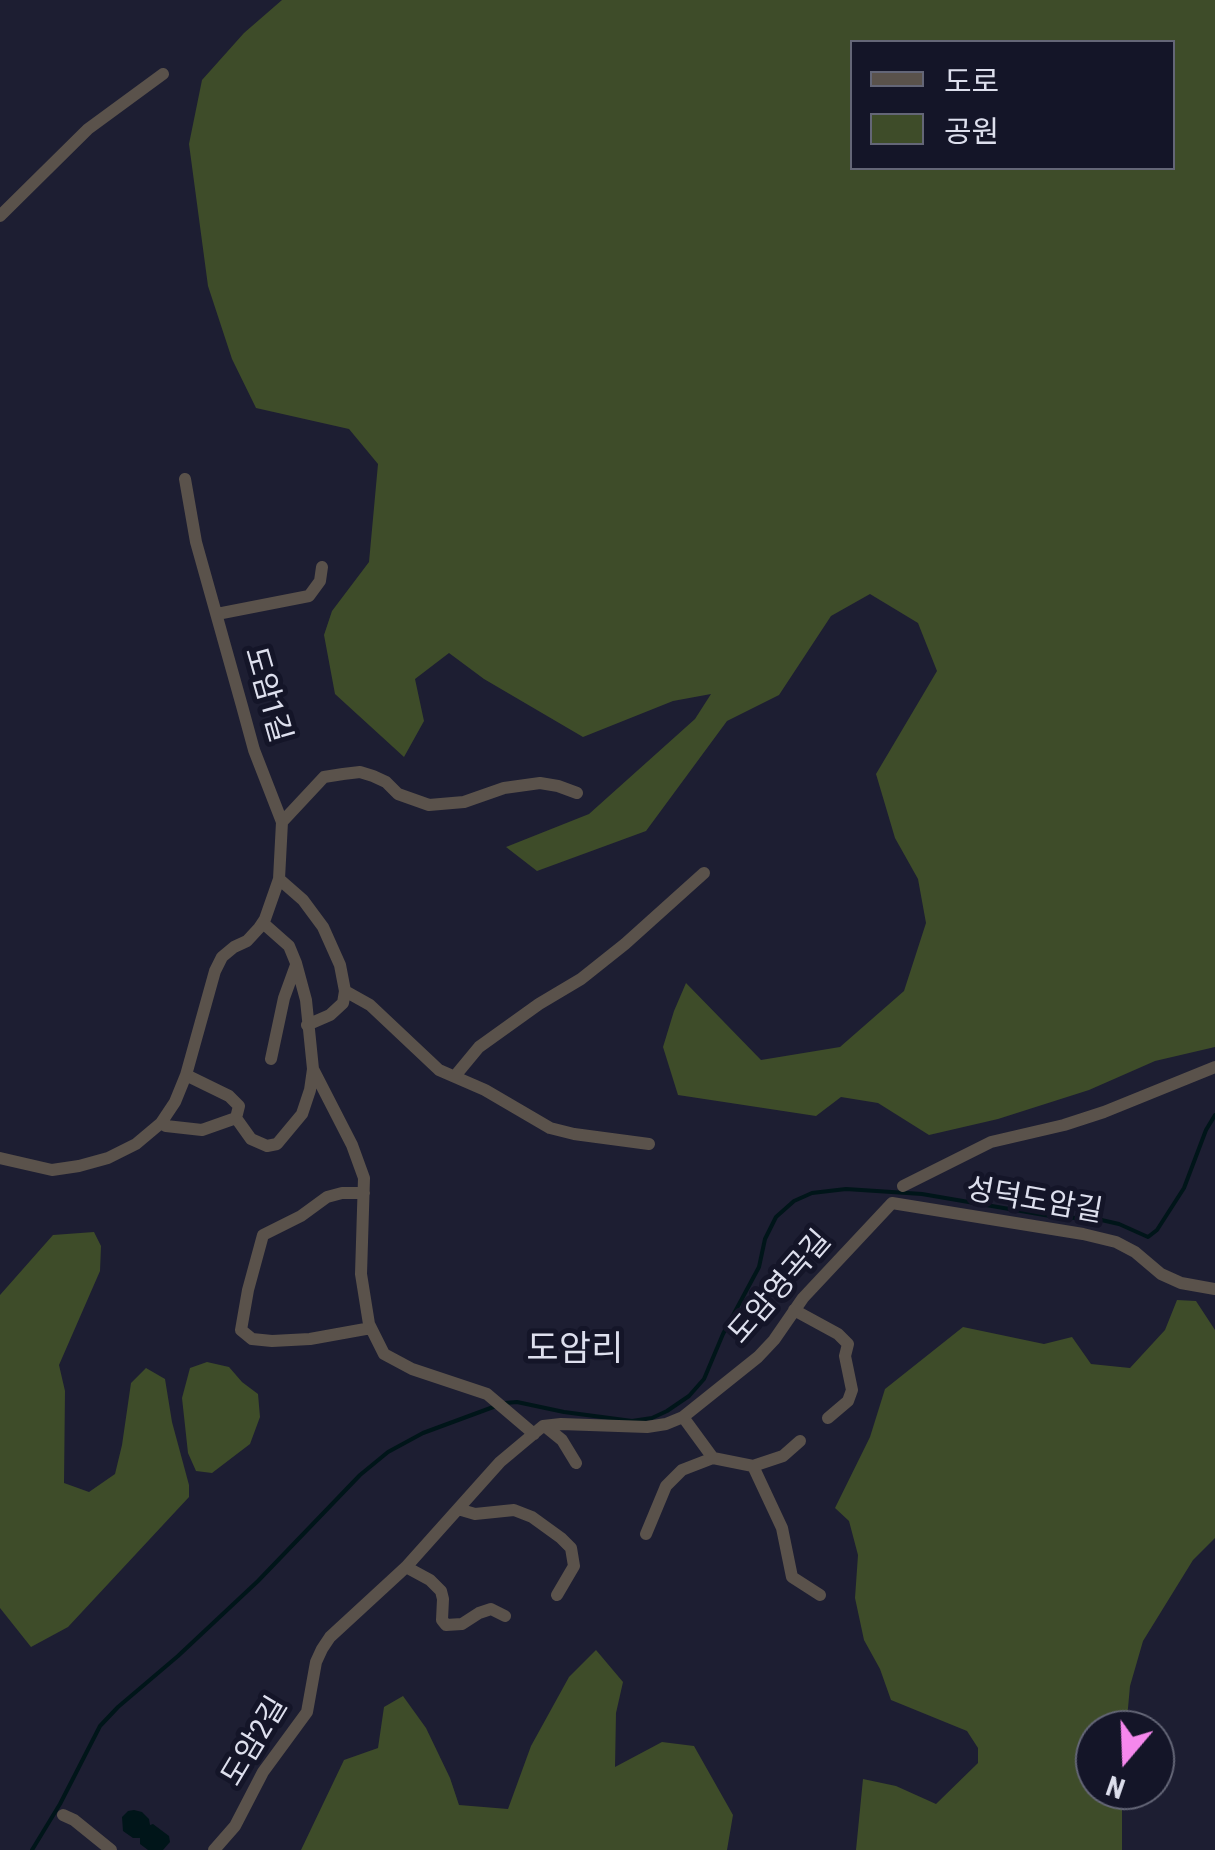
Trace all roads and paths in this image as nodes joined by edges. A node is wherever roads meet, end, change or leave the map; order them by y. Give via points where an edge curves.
1 (163, 74) dead end
2 (0, 216) edge
3 (185, 479) dead end
4 (322, 568) dead end
5 (217, 614) junction
6 (578, 794) dead end
7 (282, 822) junction
8 (704, 873) dead end
9 (279, 879) junction
10 (262, 923) junction
11 (296, 963) junction
12 (345, 991) junction
13 (307, 1025) junction
14 (270, 1059) dead end
15 (1215, 1067) edge
16 (313, 1069) junction
17 (186, 1075) junction
18 (454, 1076) junction
19 (236, 1118) junction
20 (161, 1123) junction
21 (649, 1144) dead end
22 (0, 1158) edge
23 (903, 1186) dead end
24 (364, 1193) junction
25 (892, 1203) joint
26 (1215, 1289) edge
27 (794, 1310) junction
28 (370, 1328) junction
29 (683, 1417) junction
30 (828, 1418) dead end
31 (540, 1430) junction
32 (800, 1441) dead end
33 (713, 1458) junction
34 (576, 1464) dead end
35 (754, 1466) junction
36 (458, 1508) junction
37 (646, 1534) dead end
38 (406, 1567) junction
39 (558, 1594) dead end
40 (820, 1595) dead end
41 (505, 1616) dead end
42 (63, 1815) dead end
43 (112, 1850) edge
44 (214, 1850) edge

1 - 2 street via 88,130
3 - 5 street, 도암1길
4 - 5 street via 309,596
5 - 7 street, 도암1길 via 254,750
6 - 7 street via 540,783 429,805 360,772 324,777
7 - 9 street, 도암1길
8 - 18 street via 581,979 479,1047
9 - 10 street, 도암1길
9 - 12 street via 322,926
10 - 11 street via 289,946
10 - 17 street via 214,970
11 - 13 street
11 - 14 street
12 - 13 street via 330,1015
12 - 18 street via 370,1004 423,1057
13 - 16 street
15 - 23 street via 1077,1121 990,1142
16 - 19 street via 302,1114 277,1144 251,1138
16 - 24 street via 352,1145
17 - 19 street via 229,1096 238,1106
17 - 20 street
18 - 21 street via 550,1128
19 - 20 street via 202,1130
20 - 22 street via 136,1144 79,1166 52,1170
24 - 28 street via 361,1274
24 - 28 street via 326,1197 263,1236 241,1330 272,1341
25 - 26 street, 성덕도암길 via 1116,1242 1162,1274
25 - 27 street, 도암영곡길
27 - 29 street, 도암영곡길 via 758,1356
27 - 30 street via 848,1344 852,1390
28 - 31 street via 384,1354 487,1394
29 - 31 street, 도암영곡길 via 647,1427 561,1424
29 - 33 street
31 - 34 street via 562,1440
31 - 36 street, 도암2길
32 - 35 street via 784,1456
33 - 35 street
33 - 37 street via 672,1479
35 - 40 street via 782,1528 792,1577
36 - 38 street, 도암2길
36 - 39 street via 475,1514 514,1510 561,1538 574,1566
38 - 41 street via 440,1591 446,1625 491,1608
38 - 44 street, 도암2길 via 330,1636 316,1662 307,1712
42 - 43 street

